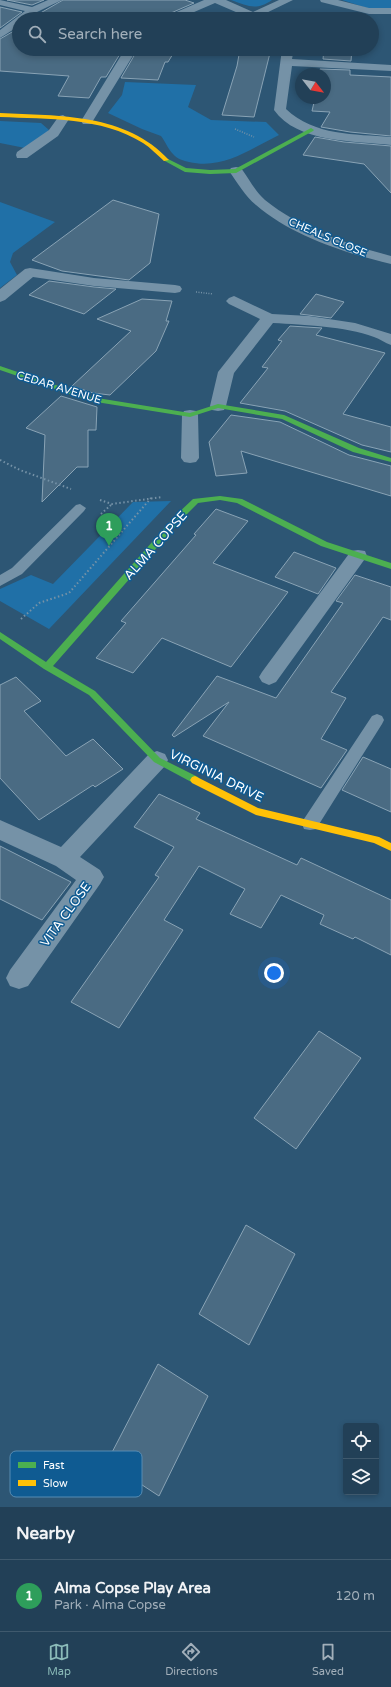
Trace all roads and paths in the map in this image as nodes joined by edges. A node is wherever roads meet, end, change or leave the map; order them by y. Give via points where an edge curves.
1 (57, 0) edge
2 (212, 0) edge
3 (217, 0) edge
4 (288, 0) edge
5 (325, 0) edge
6 (0, 2) edge
7 (33, 10) junction
8 (391, 11) edge
9 (30, 12) edge
10 (185, 12) edge
11 (246, 12) edge
12 (267, 12) edge
13 (12, 26) edge
14 (0, 35) edge
15 (127, 56) edge
16 (287, 56) edge
17 (287, 62) junction
18 (391, 68) edge
19 (0, 115) edge
20 (63, 118) junction
21 (87, 121) junction
22 (310, 130) junction
23 (391, 141) edge
24 (22, 155) dead end
25 (236, 171) junction
26 (391, 260) edge
27 (17, 262) dead end
28 (30, 272) junction
29 (175, 289) joint
30 (0, 297) edge
31 (234, 301) joint
32 (269, 318) junction
33 (391, 340) edge
34 (0, 368) edge
35 (218, 406) junction
36 (190, 415) junction
37 (190, 458) dead end
38 (0, 460) edge
39 (391, 460) edge
40 (77, 491) dead end
41 (152, 498) junction
42 (98, 499) dead end
43 (196, 501) junction
44 (80, 508) dead end
45 (358, 556) junction
46 (391, 566) edge
47 (0, 581) edge
48 (1, 636) edge
49 (47, 667) junction
50 (269, 677) dead end
51 (377, 720) dead end
52 (158, 760) junction
53 (310, 824) junction
54 (0, 829) edge
55 (391, 847) edge
56 (64, 859) junction
57 (20, 978) dead end

1 - 7 street
2 - 10 street
3 - 11 street
4 - 12 street
5 - 8 street via 369,11
6 - 7 street
7 - 9 street
13 - 14 street
15 - 21 street
16 - 17 street
17 - 18 street
17 - 22 street via 280,110 294,123
19 - 20 street
20 - 21 street
20 - 24 street via 54,133
21 - 25 street via 122,131 146,142 169,163 185,170
22 - 23 street
22 - 25 street
25 - 26 street, CHEALS CLOSE via 260,202 278,215 318,235
27 - 28 street
28 - 29 street via 94,282
28 - 30 street
29 - 31 path via 215,295
31 - 32 street
32 - 33 street via 308,320 355,328 380,334
32 - 35 street via 226,372
34 - 36 street, CEDAR AVENUE via 90,399
35 - 36 street, CEDAR AVENUE
35 - 39 street, CEDAR AVENUE via 284,417 356,450
36 - 37 street
38 - 40 path
41 - 42 path via 112,504
41 - 43 path via 178,496
41 - 48 path via 69,593 39,602
43 - 45 street, ALMA COPSE via 220,498 239,500 324,544
43 - 49 street, ALMA COPSE via 178,517
44 - 47 lane via 17,571
45 - 46 street, ALMA COPSE
45 - 50 street
48 - 49 street, VIRGINIA DRIVE
49 - 52 street, VIRGINIA DRIVE via 92,693
51 - 53 lane
52 - 53 street, VIRGINIA DRIVE via 256,811
52 - 56 street
53 - 55 street, VIRGINIA DRIVE via 376,840
54 - 56 street, VITA CLOSE
56 - 57 street, VITA CLOSE via 92,877

